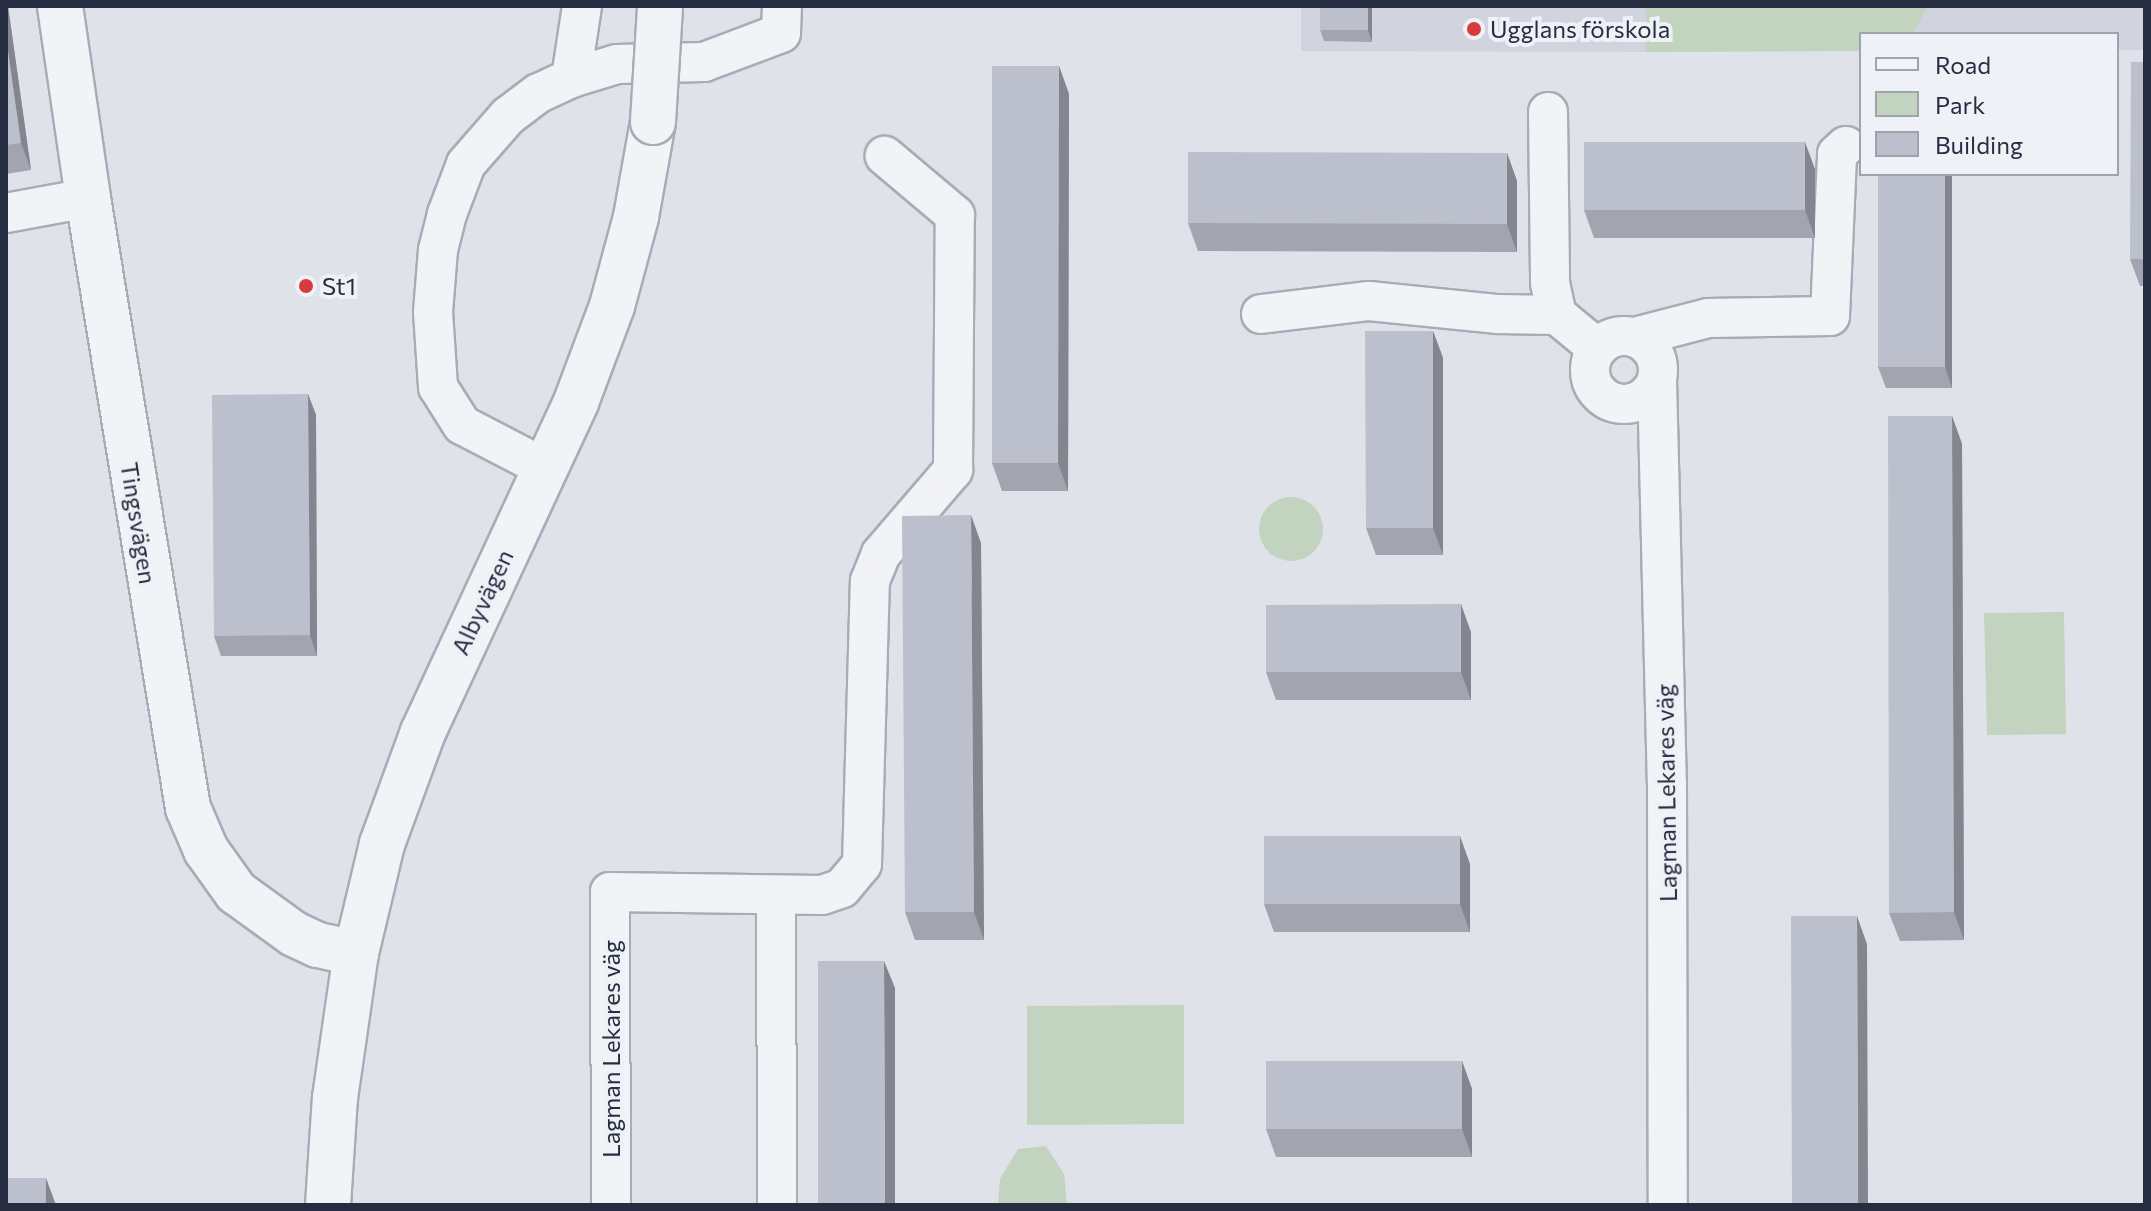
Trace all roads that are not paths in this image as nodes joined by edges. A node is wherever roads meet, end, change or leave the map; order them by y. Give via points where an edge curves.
1 (60, 6) edge
2 (582, 6) edge
3 (660, 6) edge
4 (782, 6) edge
5 (571, 78) junction
6 (1548, 112) dead end
7 (1846, 146) dead end
8 (885, 156) dead end
9 (88, 198) junction
10 (6, 213) edge
11 (1261, 314) dead end
12 (1557, 315) junction
13 (1635, 337) junction
14 (1597, 348) junction
15 (1657, 380) junction
16 (545, 468) junction
17 (776, 897) junction
18 (356, 953) junction
19 (328, 1205) edge
20 (611, 1205) edge
21 (777, 1205) edge
22 (1668, 1205) edge

1 - 9 street, Tingsvägen
2 - 5 street
3 - 16 street, Albyvägen, bridge via 653,122 636,217 612,306
4 - 5 street via 781,33 704,62 617,64
5 - 16 street via 508,116 466,164 438,250 433,312 438,387 445,404 462,425
6 - 12 street via 1550,283
7 - 13 street via 1837,154 1830,316 1708,318
8 - 17 street via 955,215 953,470 881,554 870,581 862,864 842,888 822,895
9 - 10 street
9 - 18 street, Tingsvägen via 188,808 206,850 236,892 294,934
11 - 12 street via 1369,301
12 - 14 street
13 - 14 street via 1614,337
13 - 15 street via 1656,359
14 - 15 street via 1591,358 1591,380 1603,397 1635,403
15 - 22 street, Lagman Lekares väg via 1667,783
16 - 18 street, Albyvägen via 423,732 382,844
17 - 20 street, Lagman Lekares väg via 610,892
17 - 21 street
18 - 19 street, Albyvägen via 335,1098

